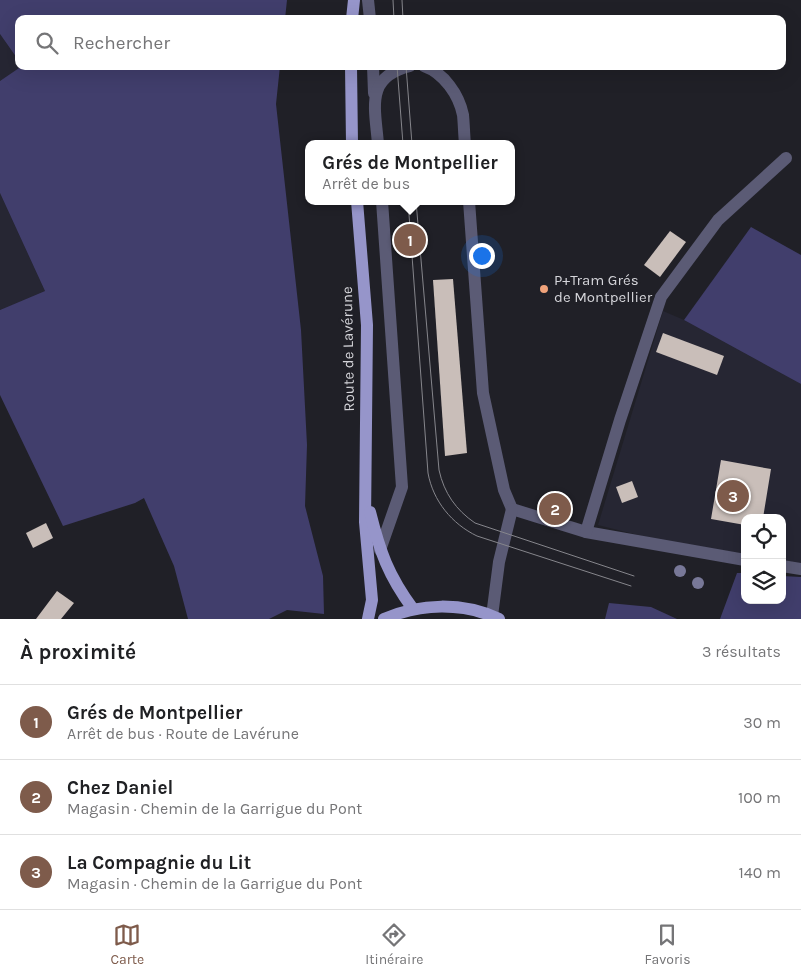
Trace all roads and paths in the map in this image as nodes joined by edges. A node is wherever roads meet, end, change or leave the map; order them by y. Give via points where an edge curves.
1 (354, 0) edge
2 (368, 0) edge
3 (352, 15) edge
4 (370, 15) edge
5 (351, 70) edge
6 (373, 70) edge
7 (398, 70) edge
8 (430, 70) edge
9 (375, 98) junction
10 (352, 140) edge
11 (378, 140) edge
12 (465, 140) edge
13 (786, 158) dead end
14 (357, 205) edge
15 (382, 205) edge
16 (469, 205) edge
17 (366, 496) junction
18 (512, 509) junction
19 (586, 532) junction
20 (380, 550) junction
21 (741, 559) edge
22 (786, 567) edge
23 (801, 569) edge
24 (413, 609) junction
25 (496, 617) edge
26 (368, 619) edge
27 (384, 619) edge

1 - 3 main road
2 - 4 street
5 - 10 main road
6 - 9 street
7 - 9 street via 386,76
8 - 12 street via 452,88 463,114
9 - 11 street
13 - 19 street via 718,220 661,297
14 - 17 main road, Route de Lavérune via 367,325
15 - 20 street via 402,487
16 - 18 street via 483,393 504,490
17 - 20 main road, Route de Lavérune
17 - 26 main road, Route de Lavérune via 372,600
18 - 19 street
18 - 25 street via 499,562
19 - 21 street
20 - 24 main road, Route de Lavérune via 398,588
22 - 23 street
24 - 25 main road via 434,606 464,608
24 - 27 main road

